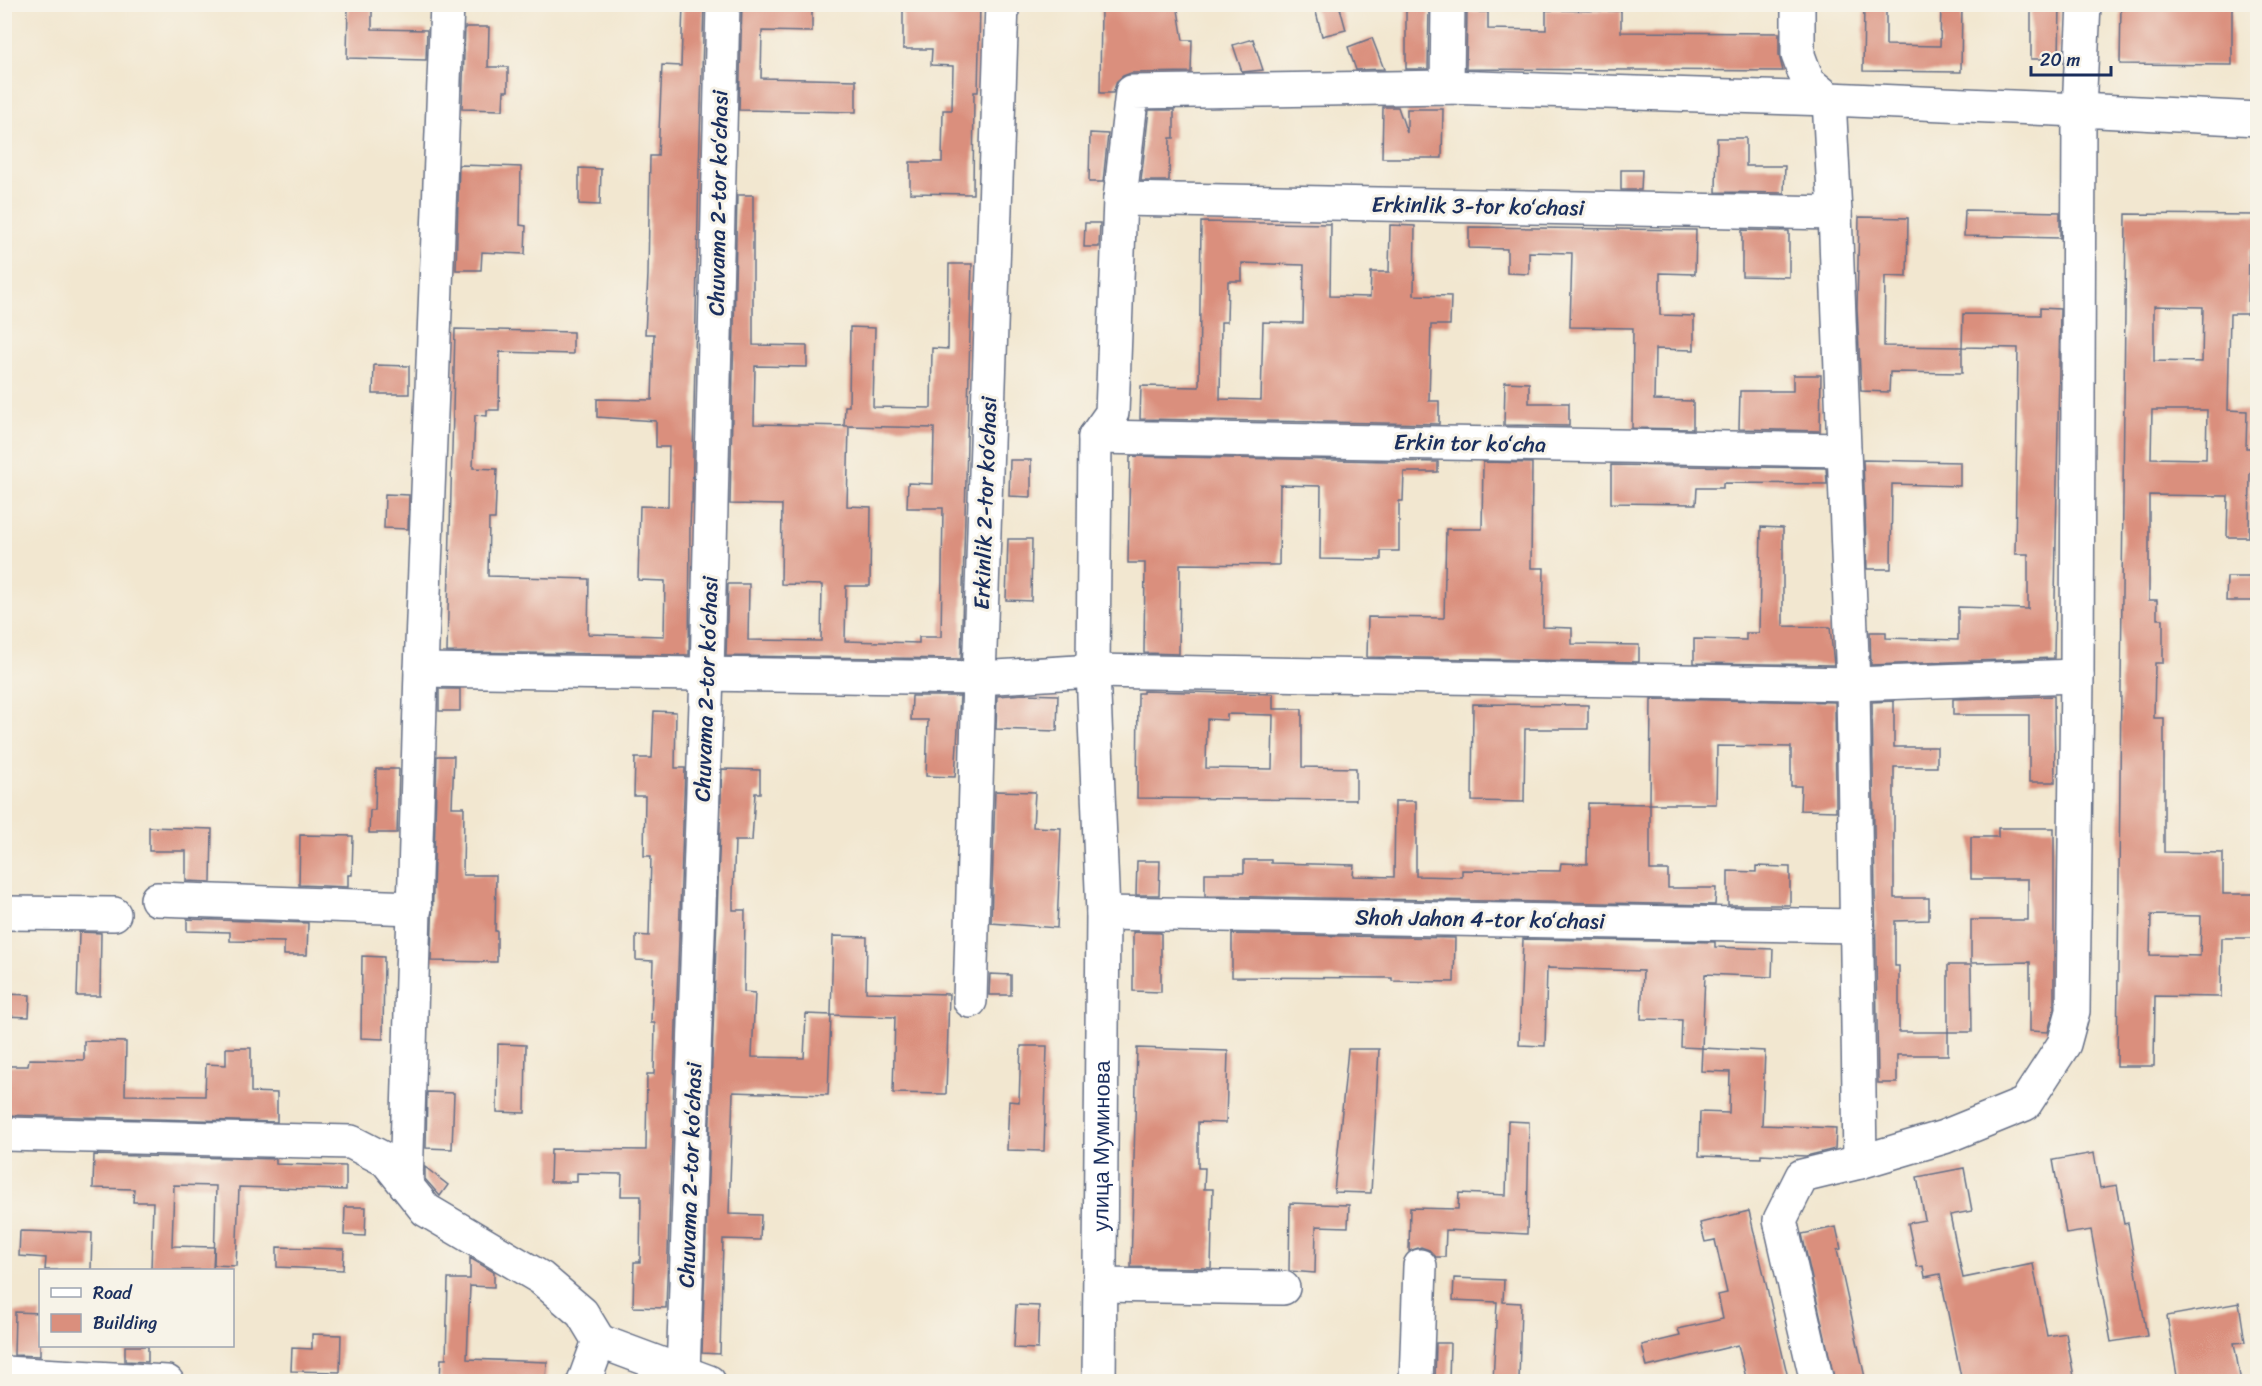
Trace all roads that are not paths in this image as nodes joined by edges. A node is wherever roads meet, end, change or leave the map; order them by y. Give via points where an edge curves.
1 (447, 4) edge
2 (723, 4) edge
3 (1002, 4) edge
4 (1448, 4) edge
5 (1798, 4) edge
6 (2084, 4) edge
7 (1447, 87) junction
8 (1829, 99) junction
9 (2079, 110) junction
10 (2258, 119) edge
11 (1120, 199) junction
12 (1835, 213) junction
13 (1095, 437) junction
14 (1845, 450) junction
15 (421, 670) junction
16 (1093, 671) junction
17 (707, 674) junction
18 (2077, 675) junction
19 (979, 678) junction
20 (1853, 684) junction
21 (157, 899) dead end
22 (415, 909) junction
23 (4, 913) edge
24 (1103, 913) junction
25 (114, 914) dead end
26 (1857, 926) junction
27 (970, 1001) dead end
28 (4, 1134) edge
29 (1860, 1162) junction
30 (406, 1185) junction
31 (1420, 1266) dead end
32 (1101, 1285) junction
33 (1282, 1288) dead end
34 (599, 1341) junction
35 (4, 1373) edge
36 (696, 1377) edge
37 (167, 1382) edge
38 (584, 1382) edge
39 (1099, 1382) edge
40 (1416, 1382) edge
41 (1816, 1382) edge

1 - 15 street
2 - 17 street, Chuvama 2-tor koʻchasi
3 - 19 street, Erkinlik 2-tor koʻchasi
4 - 7 street
5 - 8 street via 1798,55 1808,82
6 - 9 street
7 - 8 street
7 - 11 street via 1132,92
8 - 9 street
8 - 12 street
9 - 10 street
9 - 18 street
11 - 12 street, Erkinlik 3-tor koʻchasi
11 - 13 street via 1112,413
12 - 14 street
13 - 14 street, Erkin tor koʻcha
13 - 16 street, улица Муминова
14 - 20 street
15 - 17 street
15 - 22 street
16 - 19 street
16 - 20 street
16 - 24 street, улица Муминова
17 - 19 street
17 - 36 street, Chuvama 2-tor koʻchasi
18 - 20 street
18 - 29 street via 2073,1011 2064,1044 2025,1104 1944,1137
19 - 27 street, Erkinlik 2-tor koʻchasi
20 - 26 street
21 - 22 street
22 - 30 street
23 - 25 street
24 - 26 street, Shoh Jahon 4-tor koʻchasi
24 - 32 street, улица Муминова
26 - 29 street
28 - 30 street via 351,1142 386,1160
29 - 41 street via 1802,1176 1780,1220
30 - 34 street via 426,1210 541,1278 582,1313
31 - 40 street
32 - 33 street
32 - 39 street, улица Муминова
34 - 36 street
34 - 38 street
35 - 37 street

